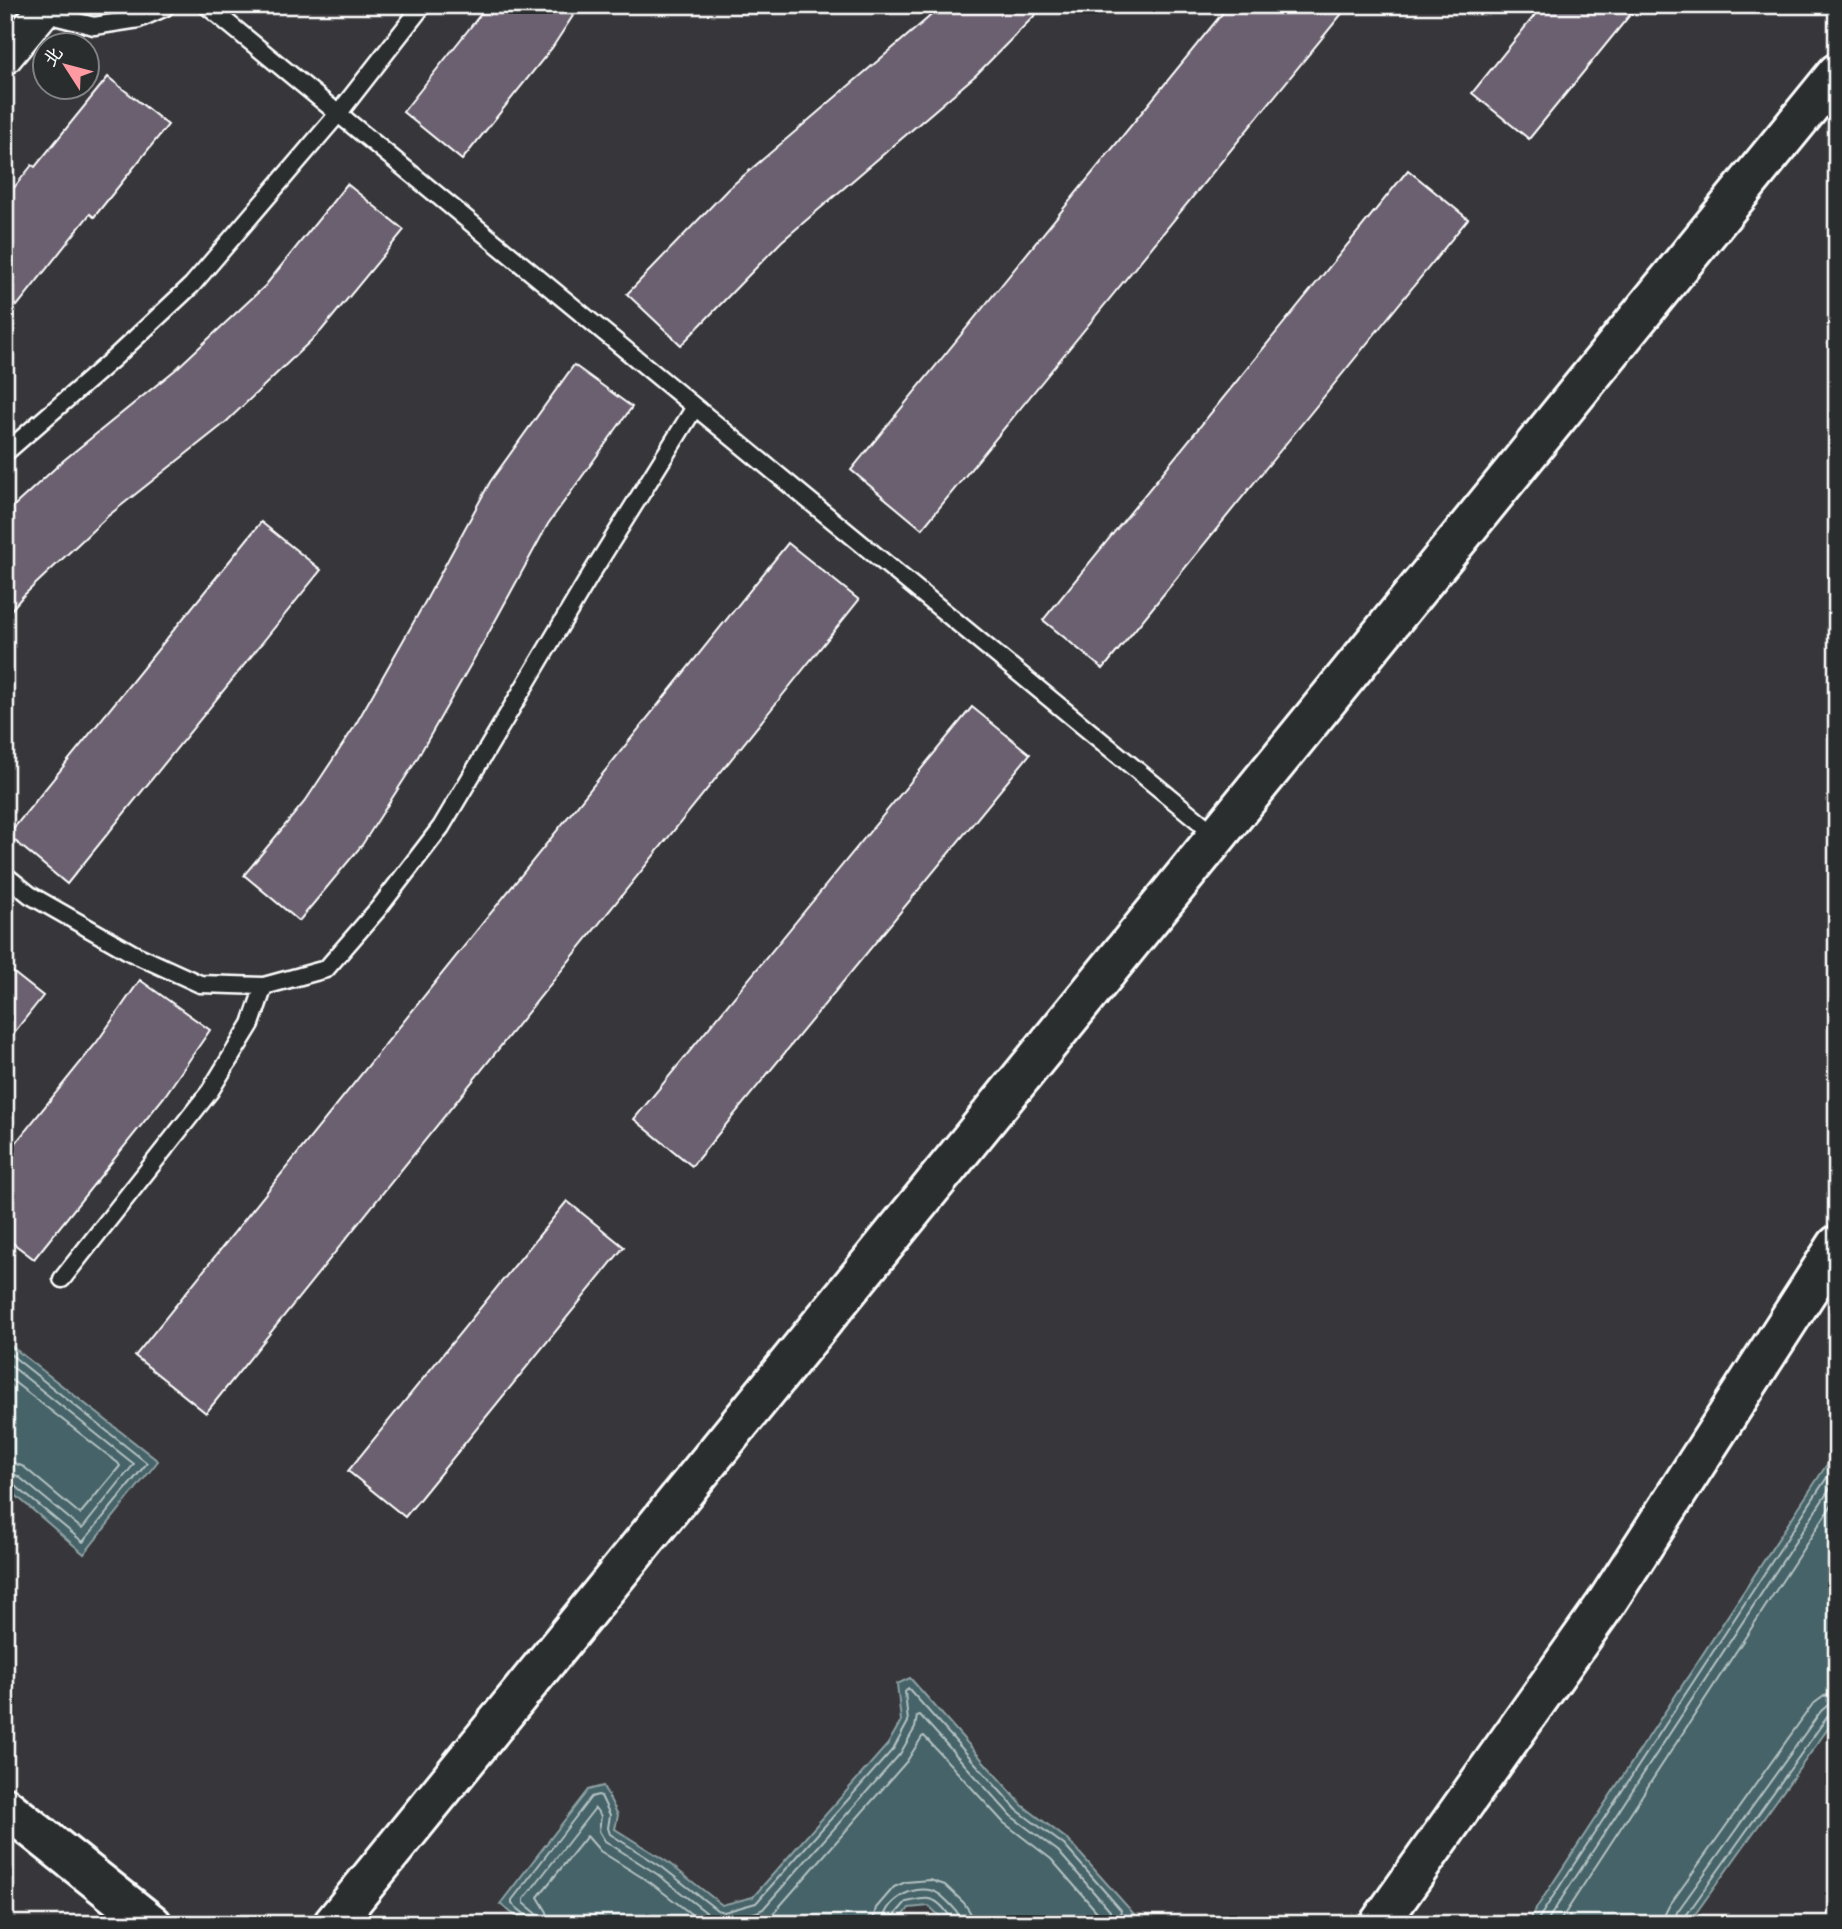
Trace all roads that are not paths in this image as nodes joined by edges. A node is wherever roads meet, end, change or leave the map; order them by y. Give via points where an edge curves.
1 (167, 5) edge
2 (206, 5) edge
3 (423, 5) edge
4 (45, 9) edge
5 (5, 57) edge
6 (1837, 74) edge
7 (338, 114) junction
8 (695, 407) junction
9 (5, 453) edge
10 (1217, 836) junction
11 (5, 875) edge
12 (264, 986) junction
13 (1837, 1245) edge
14 (62, 1279) dead end
15 (5, 1807) edge
16 (152, 1924) edge
17 (333, 1924) edge
18 (1379, 1924) edge

1 - 4 lane via 139,19 94,26
2 - 7 lane
3 - 7 lane
4 - 5 street
6 - 10 street
7 - 8 lane
7 - 9 lane via 192,285
8 - 10 lane
8 - 12 lane via 441,827 326,969
10 - 17 street
11 - 12 lane via 30,895 132,953 200,984
12 - 14 lane via 251,1024 210,1091
13 - 18 street via 1605,1605
15 - 16 street

